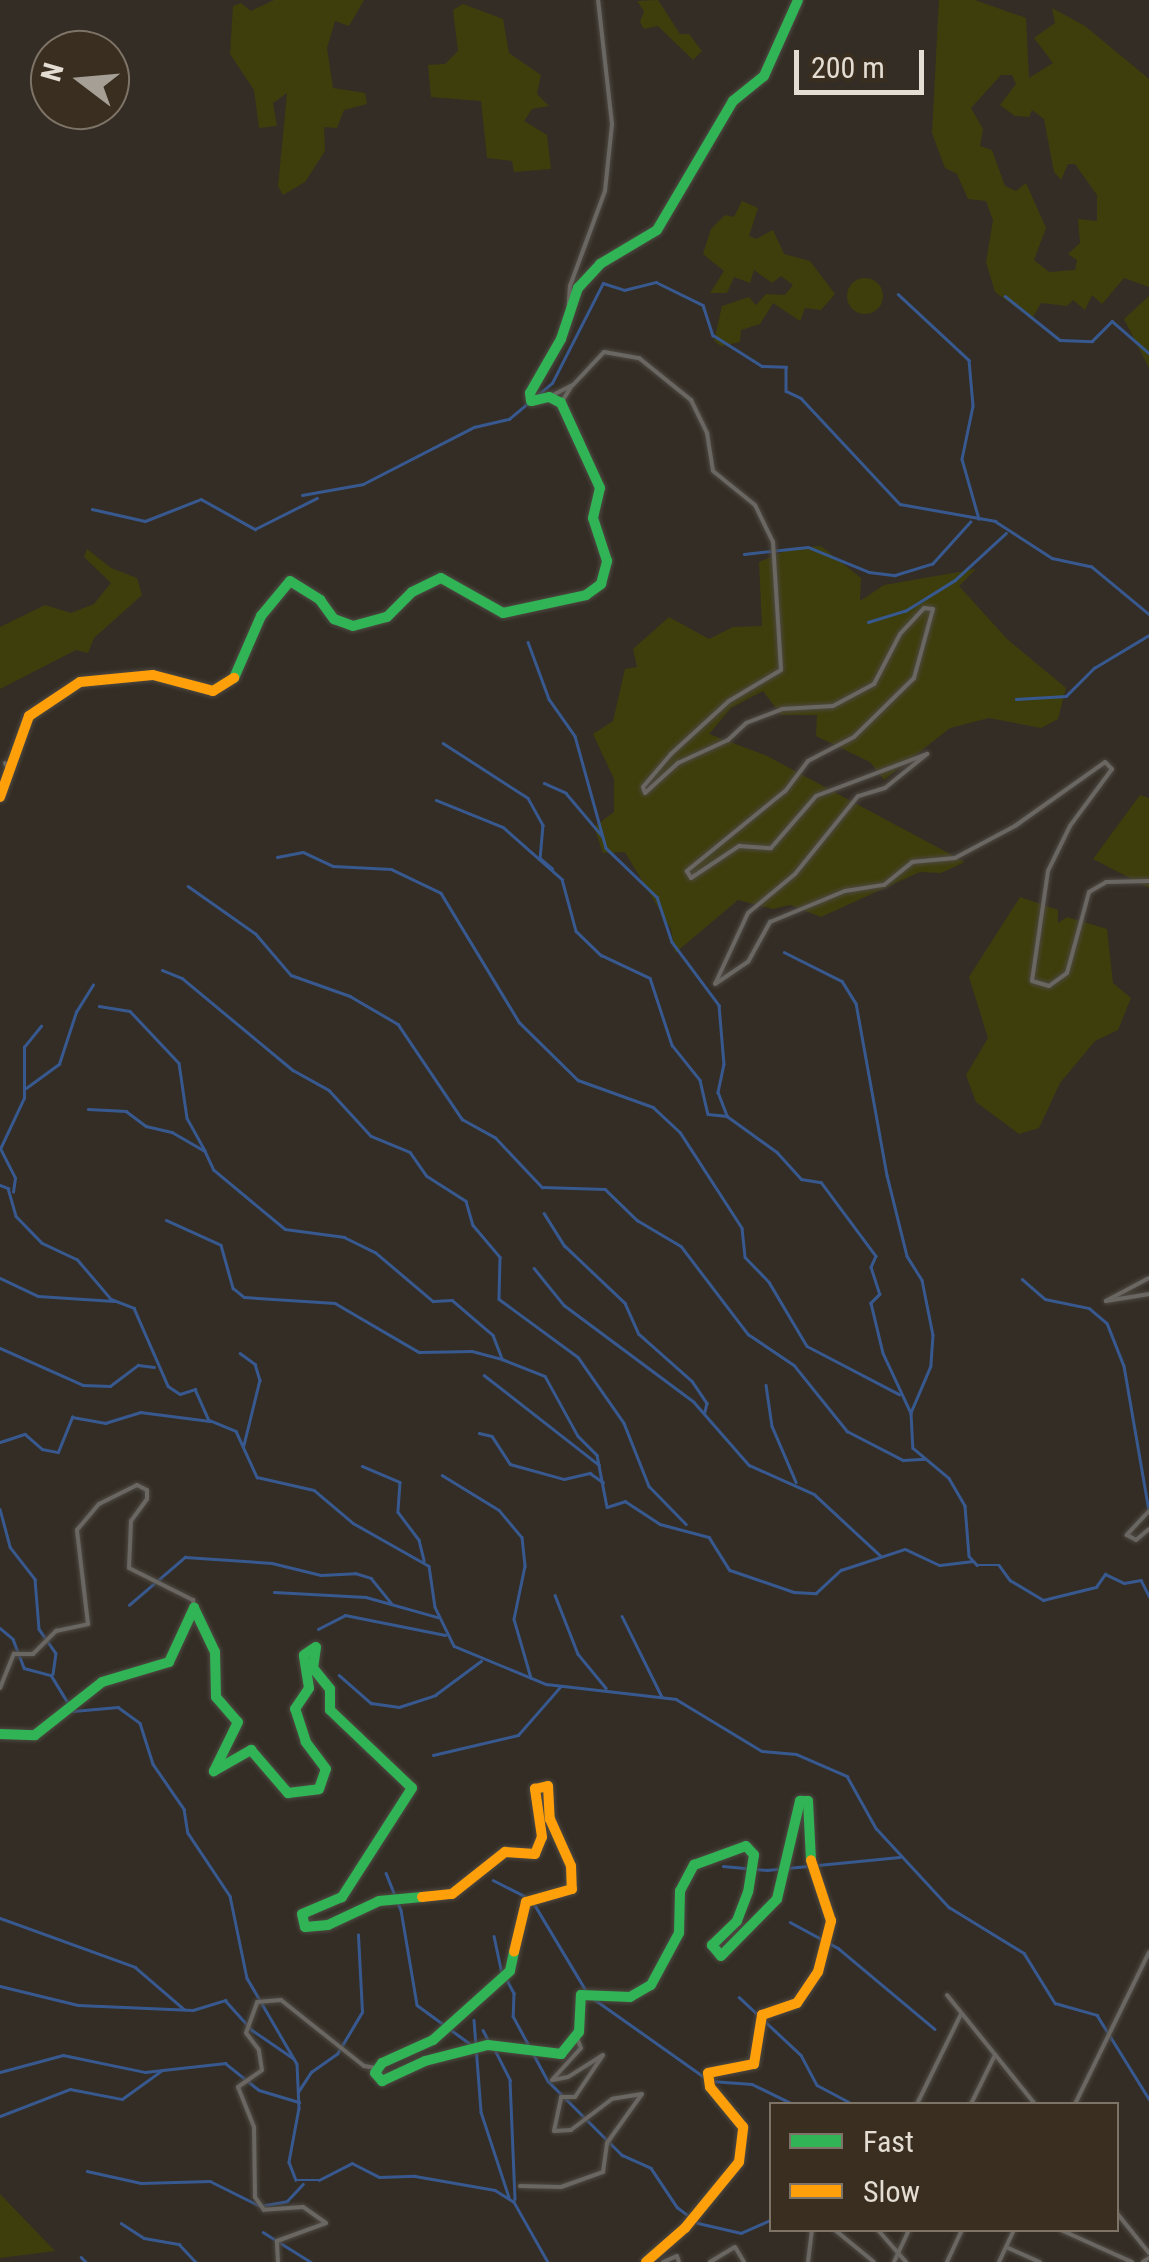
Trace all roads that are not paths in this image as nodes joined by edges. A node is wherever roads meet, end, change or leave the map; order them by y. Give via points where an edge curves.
1 (598, 0) edge
2 (798, 0) edge
3 (568, 314) junction
4 (571, 387) junction
5 (549, 397) junction
6 (561, 403) junction
7 (4, 763) dead end
8 (12, 776) junction
9 (0, 797) edge
10 (1149, 881) edge
11 (1149, 1278) edge
12 (1149, 1294) edge
13 (1149, 1510) edge
14 (1149, 1529) edge
15 (194, 1608) junction
16 (0, 1688) edge
17 (0, 1734) edge
18 (1149, 1952) edge
19 (947, 1996) dead end
20 (962, 2014) junction
21 (576, 2038) junction
22 (995, 2056) junction
23 (376, 2068) junction
24 (1027, 2096) junction
25 (918, 2102) edge
26 (972, 2102) edge
27 (1024, 2102) edge
28 (1033, 2102) edge
29 (1075, 2102) edge
30 (520, 2186) dead end
31 (1119, 2215) edge
32 (812, 2232) edge
33 (837, 2232) edge
34 (880, 2232) edge
35 (908, 2232) edge
36 (961, 2232) edge
37 (1013, 2232) edge
38 (1065, 2232) edge
39 (1006, 2247) junction
40 (897, 2253) junction
41 (1149, 2255) edge
42 (278, 2262) edge
43 (646, 2262) edge
44 (663, 2262) edge
45 (679, 2262) edge
46 (710, 2262) edge
47 (744, 2262) edge
48 (808, 2262) edge
49 (874, 2262) edge
50 (894, 2262) edge
51 (906, 2262) edge
52 (946, 2262) edge
53 (999, 2262) edge
54 (1040, 2262) edge
55 (1132, 2262) edge
56 (1142, 2262) edge

1 - 3 street via 612,124 605,192 570,286
2 - 3 street via 799,10 759,84 733,101 654,234 595,268
3 - 5 street via 529,396 534,402
4 - 5 street
4 - 6 street
4 - 10 street via 604,352 640,358 691,400 707,432 714,470 755,505 773,542 781,670 729,701 671,754 642,787 645,793 678,762 728,740 753,719 782,709 834,706 874,684 900,634 924,608 933,609 914,678 854,737 808,761 784,791 686,871 692,878 739,846 771,848 816,796 926,754 885,788 858,796 795,874 748,913 715,984 748,962 758,936 776,919 845,891 884,885 912,862 955,858 1015,826 1105,762 1112,769 1070,826 1048,871 1032,982 1049,986 1068,973 1089,892 1106,882
5 - 6 street
6 - 8 street via 600,488 594,524 608,561 594,591 503,613 441,578 412,592 387,617 352,626 334,619 290,580 261,616 231,686 213,691 153,675 80,682 29,716
7 - 8 street
8 - 9 street
11 - 12 street via 1106,1301
13 - 14 street via 1127,1536 1136,1540
15 - 16 street via 193,1600 129,1568 130,1521 147,1499 147,1490 137,1486 99,1504 78,1530 88,1624 56,1630 26,1657 14,1654
15 - 17 street via 169,1662 102,1682 36,1735
15 - 23 street via 215,1652 216,1696 238,1722 214,1772 251,1750 288,1793 324,1784 326,1769 306,1742 295,1709 308,1691 302,1661 313,1647 313,1668 330,1689 330,1710 412,1783 342,1897 302,1914 306,1927 328,1925 378,1902 452,1894 505,1852 535,1854 542,1837 535,1790 540,1783 548,1786 550,1818 571,1866 572,1889 526,1902 510,1971 433,2040
18 - 29 street
19 - 20 street
20 - 22 street
20 - 25 street
21 - 23 street via 553,2056 488,2045 425,2061 387,2080 376,2078
21 - 30 street via 581,2048 552,2080 603,2055 574,2097 561,2097 554,2131 571,2130 612,2098 642,2094 607,2142 602,2172 560,2187
21 - 43 street via 581,1995 630,1996 651,1985 679,1933 684,1882 707,1856 746,1846 754,1855 745,1906 715,1938 716,1957 758,1922 783,1888 792,1814 800,1800 808,1801 809,1854 831,1920 818,1972 796,2004 762,2015 754,2064 708,2073 710,2087 740,2118 739,2162 686,2228
22 - 24 street
22 - 26 street
23 - 42 street via 364,2066 280,2000 258,2002 246,2029 262,2070 238,2086 254,2127 255,2197 264,2210 303,2208 326,2223 277,2240
24 - 27 street
24 - 28 street
31 - 41 street
32 - 48 street
33 - 49 street
34 - 40 street
35 - 40 street
36 - 52 street
37 - 39 street
38 - 55 street
39 - 53 street
39 - 54 street
40 - 50 street
40 - 51 street
41 - 56 street
44 - 45 street via 676,2256
46 - 47 street via 735,2246

